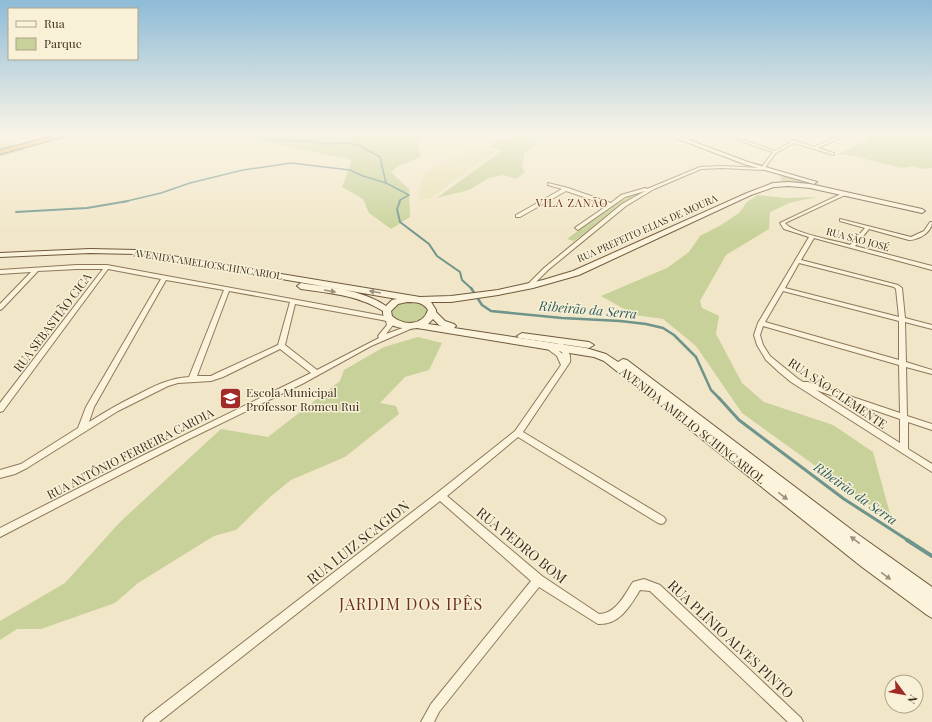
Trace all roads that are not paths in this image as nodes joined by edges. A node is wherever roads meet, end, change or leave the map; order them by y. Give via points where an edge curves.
1 (707, 168) edge
2 (730, 168) edge
3 (763, 168) joint
4 (550, 184) dead end
5 (652, 188) junction
6 (566, 190) junction
7 (843, 194) junction
8 (610, 204) junction
9 (518, 216) dead end
10 (842, 220) dead end
11 (932, 223) edge
12 (868, 227) junction
13 (578, 228) dead end
14 (812, 237) junction
15 (851, 247) junction
16 (0, 255) edge
17 (0, 261) edge
18 (797, 261) junction
19 (107, 268) junction
20 (932, 268) edge
21 (35, 271) junction
22 (0, 272) edge
23 (164, 278) junction
24 (528, 287) junction
25 (227, 289) junction
26 (781, 289) junction
27 (417, 299) junction
28 (452, 299) junction
29 (293, 301) junction
30 (0, 308) edge
31 (387, 310) junction
32 (432, 311) junction
33 (365, 314) junction
34 (902, 319) junction
35 (390, 320) junction
36 (761, 323) junction
37 (415, 325) junction
38 (932, 327) edge
39 (378, 339) junction
40 (550, 343) junction
41 (281, 346) junction
42 (565, 357) junction
43 (903, 364) junction
44 (315, 372) junction
45 (932, 372) edge
46 (192, 379) junction
47 (794, 380) junction
48 (0, 409) edge
49 (903, 418) junction
50 (932, 427) edge
51 (82, 429) junction
52 (518, 433) junction
53 (904, 450) junction
54 (932, 468) edge
55 (0, 474) edge
56 (440, 496) junction
57 (661, 520) dead end
58 (0, 533) edge
59 (538, 580) junction
60 (642, 584) joint
61 (932, 596) edge
62 (932, 610) edge
63 (149, 722) edge
64 (427, 722) edge
65 (797, 722) edge

1 - 5 street via 700,168
2 - 3 street via 757,170
3 - 7 main road, RUA PREFEITO ELIAS DE MOURA via 924,212
4 - 6 street
5 - 8 street via 623,196
5 - 24 street via 624,205 546,268
6 - 8 street
6 - 9 street
7 - 14 street, RUA SÃO JOSÉ via 782,223 790,230
7 - 24 main road, RUA PREFEITO ELIAS DE MOURA via 806,186 773,185 576,273
8 - 13 street
10 - 12 street
11 - 12 street via 926,232 911,239
12 - 15 street
14 - 15 street, RUA SÃO JOSÉ
14 - 18 street, RUA SÃO CLEMENTE
15 - 20 street, RUA SÃO JOSÉ
27 -> 16 main road, AVENIDA AMELIO SCHINCARIOL via 143,253 90,251
17 -> 31 main road, AVENIDA AMELIO SCHINCARIOL via 84,256 143,259 362,297 376,302
18 - 26 street, RUA SÃO CLEMENTE
18 - 34 street via 896,286 899,288
19 - 21 street via 77,267
19 - 23 street
19 - 48 street, RUA SEBASTIÃO CICA
21 - 22 street
21 - 30 street
23 - 25 street
23 - 51 street via 90,407
24 - 28 main road, RUA PREFEITO ELIAS DE MOURA
25 - 29 street
25 - 46 street
26 - 34 street
26 - 36 street, RUA SÃO CLEMENTE
27 - 28 main road, RUA PREFEITO ELIAS DE MOURA
27 - 31 main road via 400,300
27 - 32 main road, AVENIDA AMELIO SCHINCARIOL via 428,304
28 - 32 main road, RUA PREFEITO ELIAS DE MOURA
29 - 33 street
29 - 41 street
31 - 33 street
31 - 35 main road via 387,317
32 - 37 main road via 427,320
32 - 40 main road, AVENIDA AMELIO SCHINCARIOL via 442,323 453,327
33 - 35 street
34 - 38 street
34 - 43 street
35 - 37 main road, AVENIDA AMELIO SCHINCARIOL via 397,324
35 - 39 street, RUA ANTÔNIO FERREIRA CARDIA via 388,330
36 - 43 street
36 - 47 street, RUA SÃO CLEMENTE via 757,335 760,345 768,358
37 - 39 street, RUA ANTÔNIO FERREIRA CARDIA
37 - 40 main road, AVENIDA AMELIO SCHINCARIOL
39 - 44 street, RUA ANTÔNIO FERREIRA CARDIA
40 - 42 main road, AVENIDA AMELIO SCHINCARIOL
40 - 42 street
61 -> 40 main road, AVENIDA AMELIO SCHINCARIOL via 857,542 613,354 588,345
41 - 44 street
41 - 46 street via 220,375
42 - 52 street, RUA LUIZ SCAGION
42 -> 62 main road, AVENIDA AMELIO SCHINCARIOL via 580,350 600,354 614,363
43 - 45 street
43 - 49 street
44 - 58 street, RUA ANTÔNIO FERREIRA CARDIA
46 - 51 street via 165,384
47 - 49 street
47 - 53 street, RUA SÃO CLEMENTE
49 - 50 street
49 - 53 street
51 - 55 street via 24,466
52 - 56 street, RUA LUIZ SCAGION
52 - 57 street
53 - 54 street, RUA SÃO CLEMENTE
56 - 59 street, RUA PEDRO BOM
56 - 63 street, RUA LUIZ SCAGION
59 - 60 street, RUA PEDRO BOM via 598,619 604,620 612,618 637,586
59 - 64 street via 435,708
60 - 65 street, RUA PLÍNIO ALVES PINTO via 656,589

